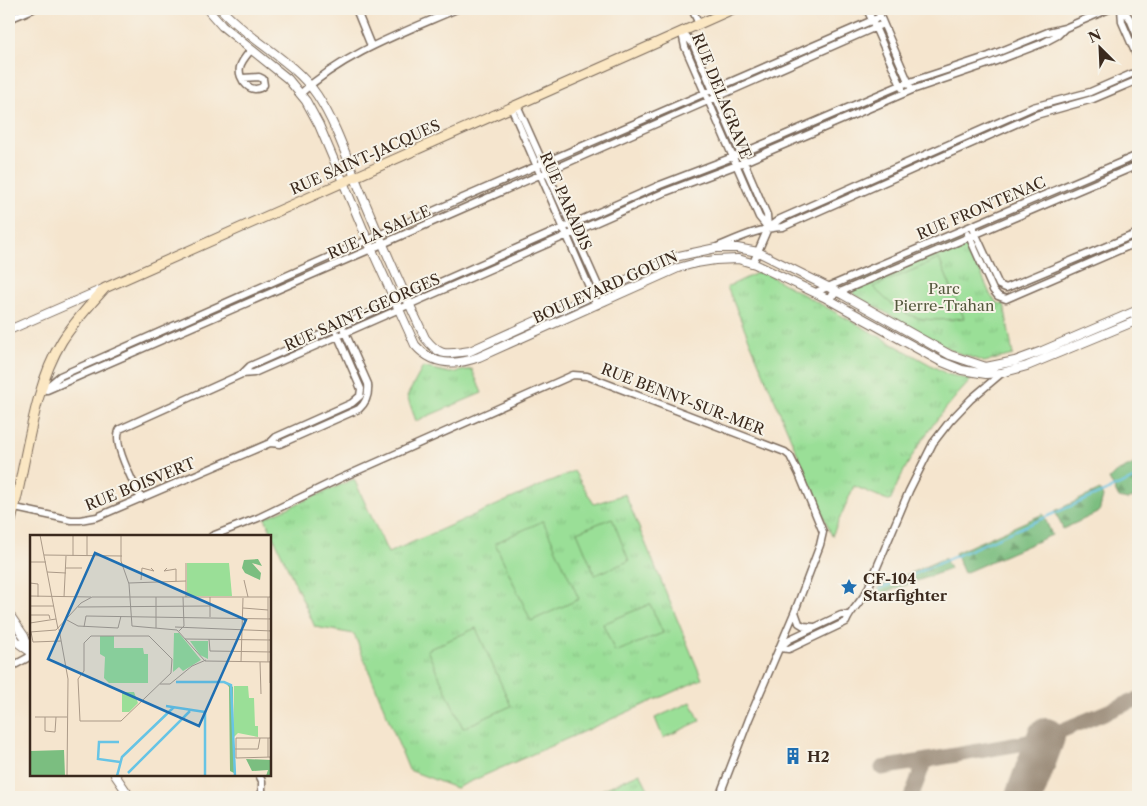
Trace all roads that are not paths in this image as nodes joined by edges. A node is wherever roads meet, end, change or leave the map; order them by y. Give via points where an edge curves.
1 (32, 9) edge
2 (221, 9) edge
3 (356, 9) edge
4 (457, 9) edge
5 (692, 9) edge
6 (733, 9) edge
7 (868, 9) edge
8 (877, 9) edge
9 (1109, 9) edge
10 (1122, 9) edge
11 (210, 10) edge
12 (9, 19) edge
13 (882, 20) junction
14 (874, 23) junction
15 (699, 24) junction
16 (1065, 28) junction
17 (682, 31) junction
18 (838, 35) junction
19 (1138, 38) edge
20 (841, 42) junction
21 (371, 46) junction
22 (251, 50) junction
23 (794, 54) junction
24 (989, 56) junction
25 (1138, 59) edge
26 (797, 61) junction
27 (991, 63) junction
28 (1138, 71) edge
29 (242, 78) dead end
30 (1138, 80) edge
31 (909, 83) junction
32 (309, 85) junction
33 (901, 85) junction
34 (713, 90) junction
35 (912, 90) junction
36 (1090, 92) junction
37 (705, 93) junction
38 (904, 93) junction
39 (300, 94) junction
40 (716, 96) junction
41 (1092, 99) junction
42 (708, 100) junction
43 (514, 106) junction
44 (1033, 107) junction
45 (1036, 115) junction
46 (819, 120) junction
47 (625, 127) junction
48 (822, 127) junction
49 (629, 135) junction
50 (936, 151) junction
51 (741, 154) junction
52 (1138, 155) edge
53 (733, 157) junction
54 (940, 158) junction
55 (744, 162) junction
56 (540, 165) junction
57 (736, 165) junction
58 (1138, 165) edge
59 (547, 171) junction
60 (540, 175) junction
61 (354, 177) junction
62 (1077, 181) junction
63 (343, 182) junction
64 (660, 185) junction
65 (852, 188) junction
66 (1080, 189) junction
67 (663, 193) junction
68 (855, 196) junction
69 (458, 200) junction
70 (462, 209) junction
71 (571, 225) junction
72 (968, 227) junction
73 (564, 228) junction
74 (768, 228) junction
75 (574, 232) junction
76 (1138, 233) edge
77 (379, 235) junction
78 (567, 235) junction
79 (972, 235) junction
80 (368, 241) junction
81 (1138, 242) edge
82 (382, 244) junction
83 (716, 248) junction
84 (1102, 248) junction
85 (371, 249) junction
86 (758, 252) junction
87 (1106, 256) junction
88 (674, 258) junction
89 (895, 258) junction
90 (488, 262) junction
91 (753, 263) junction
92 (899, 266) junction
93 (678, 268) junction
94 (302, 269) junction
95 (491, 269) junction
96 (306, 278) junction
97 (828, 287) junction
98 (105, 288) junction
99 (1004, 288) junction
100 (816, 292) junction
101 (838, 292) junction
102 (597, 294) junction
103 (1001, 297) junction
104 (826, 298) junction
105 (408, 301) junction
106 (395, 302) junction
107 (601, 303) junction
108 (221, 305) junction
109 (399, 310) junction
110 (1138, 310) edge
111 (225, 314) junction
112 (1122, 317) junction
113 (1138, 320) edge
114 (342, 325) junction
115 (1126, 325) junction
116 (1100, 326) junction
117 (334, 328) junction
118 (9, 330) edge
119 (346, 334) junction
120 (1103, 335) junction
121 (338, 337) junction
122 (484, 344) junction
123 (139, 346) junction
124 (1042, 351) junction
125 (451, 353) junction
126 (488, 353) junction
127 (1046, 359) junction
128 (1016, 361) junction
129 (452, 363) junction
130 (1001, 373) junction
131 (242, 374) junction
132 (41, 392) junction
133 (363, 396) junction
134 (141, 498) junction
135 (15, 508) junction
136 (9, 528) edge
137 (215, 535) edge
138 (795, 611) junction
139 (9, 614) edge
140 (848, 615) junction
141 (819, 626) junction
142 (9, 630) edge
143 (826, 632) junction
144 (779, 648) junction
145 (30, 653) edge
146 (9, 668) edge
147 (116, 776) edge
148 (260, 776) edge
149 (130, 797) edge
150 (262, 797) edge
151 (719, 797) edge

1 - 12 street
2 - 32 street via 250,36 297,71
3 - 21 street
4 - 21 street
5 - 15 street
6 - 15 main road, RUE SAINT-JACQUES
7 - 14 street
8 - 13 street
9 - 16 street, RUE SAINT-GEORGES
10 - 19 street via 1130,18
10 - 25 street via 1122,22
11 - 22 street, BOULEVARD GOUIN via 222,26
13 - 14 street, RUE LA SALLE
13 - 31 street
14 - 18 street, RUE LA SALLE
14 - 20 street, RUE LA SALLE
14 - 33 street
15 - 17 main road, RUE SAINT-JACQUES
16 - 24 street, RUE SAINT-GEORGES
16 - 27 street, RUE SAINT-GEORGES via 1043,44
17 - 34 street, RUE DELAGRAVE via 693,44
17 - 37 street, RUE DELAGRAVE via 685,47
17 - 43 main road, RUE SAINT-JACQUES
18 - 20 street
18 - 23 street, RUE LA SALLE
20 - 26 street, RUE LA SALLE
21 - 32 street
22 - 29 street via 240,65
22 - 39 street, BOULEVARD GOUIN via 288,79
23 - 26 street
23 - 34 street, RUE LA SALLE
24 - 27 street
24 - 31 street, RUE SAINT-GEORGES
26 - 40 street, RUE LA SALLE
27 - 35 street, RUE SAINT-GEORGES
28 - 36 street
30 - 41 street
31 - 33 street, RUE SAINT-GEORGES
31 - 35 street
32 - 39 street
32 - 61 street via 331,120
33 - 38 street
33 - 46 street, RUE SAINT-GEORGES
34 - 37 street, RUE LA SALLE
34 - 40 street, RUE DELAGRAVE
35 - 38 street, RUE SAINT-GEORGES
36 - 41 street
36 - 44 street
37 - 42 street, RUE DELAGRAVE
37 - 47 street, RUE LA SALLE
38 - 48 street, RUE SAINT-GEORGES
39 - 63 street, BOULEVARD GOUIN via 319,125
40 - 42 street, RUE LA SALLE
40 - 51 street, RUE DELAGRAVE
41 - 45 street
42 - 49 street, RUE LA SALLE
42 - 53 street, RUE DELAGRAVE
43 - 56 street, RUE PARADIS
43 - 61 main road, RUE SAINT-JACQUES
44 - 45 street
44 - 50 street
45 - 54 street
46 - 48 street
46 - 51 street, RUE SAINT-GEORGES
47 - 49 street
47 - 56 street, RUE LA SALLE
48 - 55 street, RUE SAINT-GEORGES
49 - 59 street, RUE LA SALLE
50 - 54 street
50 - 65 street
51 - 53 street, RUE SAINT-GEORGES
51 - 55 street, RUE DELAGRAVE
52 - 62 street, RUE FRONTENAC
53 - 57 street, RUE DELAGRAVE
53 - 64 street, RUE SAINT-GEORGES
54 - 68 street
55 - 57 street, RUE SAINT-GEORGES
55 - 74 street, RUE DELAGRAVE via 767,215
56 - 59 street, RUE PARADIS
56 - 60 street, RUE PARADIS
56 - 69 street, RUE LA SALLE
57 - 67 street, RUE SAINT-GEORGES
57 - 74 street, RUE DELAGRAVE via 759,217
58 - 66 street, RUE FRONTENAC
59 - 60 street, RUE LA SALLE
59 - 71 street, RUE PARADIS
60 - 70 street, RUE LA SALLE
60 - 73 street, RUE PARADIS
61 - 63 main road, RUE SAINT-JACQUES
61 - 77 street
62 - 66 street
62 - 72 street, RUE FRONTENAC
63 - 80 street, BOULEVARD GOUIN
63 - 98 main road, RUE SAINT-JACQUES
64 - 67 street
64 - 71 street, RUE SAINT-GEORGES
65 - 68 street
65 - 74 street via 780,219
66 - 79 street, RUE FRONTENAC
67 - 75 street, RUE SAINT-GEORGES
68 - 74 street via 783,227
69 - 70 street
69 - 77 street, RUE LA SALLE
70 - 82 street, RUE LA SALLE
71 - 73 street, RUE SAINT-GEORGES
71 - 75 street, RUE PARADIS
72 - 79 street
72 - 89 street, RUE FRONTENAC
73 - 78 street, RUE PARADIS
73 - 90 street, RUE SAINT-GEORGES
74 - 83 street
74 - 86 street
75 - 78 street, RUE SAINT-GEORGES
75 - 102 street, RUE PARADIS
76 - 84 street
77 - 80 street, RUE LA SALLE
77 - 82 street
78 - 95 street, RUE SAINT-GEORGES
78 - 102 street, RUE PARADIS
79 - 92 street, RUE FRONTENAC
79 - 99 street via 999,285
79 - 103 street via 993,290
80 - 85 street, BOULEVARD GOUIN
80 - 94 street, RUE LA SALLE
81 - 87 street
82 - 85 street, RUE LA SALLE
82 - 105 street
83 - 86 street, BOULEVARD GOUIN
83 - 88 street, BOULEVARD GOUIN
84 - 87 street
84 - 99 street
85 - 96 street, RUE LA SALLE
85 - 106 street, BOULEVARD GOUIN
86 - 91 street
86 - 97 street, BOULEVARD GOUIN
87 - 103 street via 1006,299
88 - 93 street
88 - 102 street, BOULEVARD GOUIN
89 - 92 street
89 - 97 street, RUE FRONTENAC
90 - 95 street
90 - 105 street, RUE SAINT-GEORGES
91 - 93 street, BOULEVARD GOUIN via 738,259 715,260
91 - 100 street, BOULEVARD GOUIN
92 - 101 street, RUE FRONTENAC
93 - 107 street, BOULEVARD GOUIN
94 - 96 street
94 - 108 street, RUE LA SALLE
95 - 105 street, RUE SAINT-GEORGES
96 - 111 street, RUE LA SALLE
97 - 100 street, RUE FRONTENAC
97 - 101 street, BOULEVARD GOUIN
98 - 118 street, RUE SAINT-JACQUES
98 - 132 main road via 80,315 62,342
99 - 103 street
100 - 104 street, BOULEVARD GOUIN
101 - 104 street, RUE FRONTENAC
101 - 128 street, BOULEVARD GOUIN via 950,355 986,366
102 - 107 street, RUE PARADIS
102 - 122 street, BOULEVARD GOUIN
104 - 130 street, BOULEVARD GOUIN via 940,361 962,370
105 - 106 street, RUE SAINT-GEORGES
105 - 109 street, RUE SAINT-GEORGES
105 - 125 street via 425,338 435,350
106 - 109 street, BOULEVARD GOUIN
106 - 114 street, RUE SAINT-GEORGES
107 - 126 street, BOULEVARD GOUIN
108 - 111 street
108 - 123 street, RUE LA SALLE
109 - 119 street, RUE SAINT-GEORGES
109 - 129 street, BOULEVARD GOUIN via 422,354
110 - 112 street, BOULEVARD GOUIN
111 - 123 street, RUE LA SALLE
112 - 115 street
112 - 116 street, BOULEVARD GOUIN
113 - 115 street, BOULEVARD GOUIN
114 - 117 street, RUE SAINT-GEORGES
114 - 119 street
115 - 120 street, BOULEVARD GOUIN
116 - 120 street
116 - 124 street, BOULEVARD GOUIN
117 - 121 street
117 - 131 street, RUE SAINT-GEORGES via 250,366
119 - 121 street, RUE SAINT-GEORGES
119 - 133 street via 368,384 369,391
120 - 127 street, BOULEVARD GOUIN
121 - 131 street, RUE SAINT-GEORGES via 254,373
121 - 133 street
122 - 125 street, BOULEVARD GOUIN via 470,351
122 - 126 street
123 - 132 street, RUE LA SALLE via 60,376
124 - 127 street
124 - 128 street, BOULEVARD GOUIN
125 - 129 street
126 - 129 street, BOULEVARD GOUIN via 469,361
127 - 130 street, BOULEVARD GOUIN
128 - 130 street
130 - 140 street via 950,421 933,443 867,591
131 - 134 street, RUE SAINT-GEORGES via 120,428 116,434 117,445
132 - 135 main road
133 - 134 street, RUE BOISVERT via 365,404 359,409 280,444 270,443
134 - 135 street, RUE BOISVERT via 97,517 80,520
135 - 136 main road
137 - 138 street, RUE BENNY-SUR-MER via 565,377 580,374 768,444 790,456 823,532
138 - 141 street via 799,623
138 - 144 street, RUE BENNY-SUR-MER
139 - 145 street via 24,636
140 - 141 street
140 - 143 street via 846,622
141 - 143 street
141 - 144 street via 790,639
142 - 145 street
143 - 144 street via 789,649
144 - 151 street, RUE BENNY-SUR-MER
145 - 146 street
147 - 149 street
148 - 150 street

